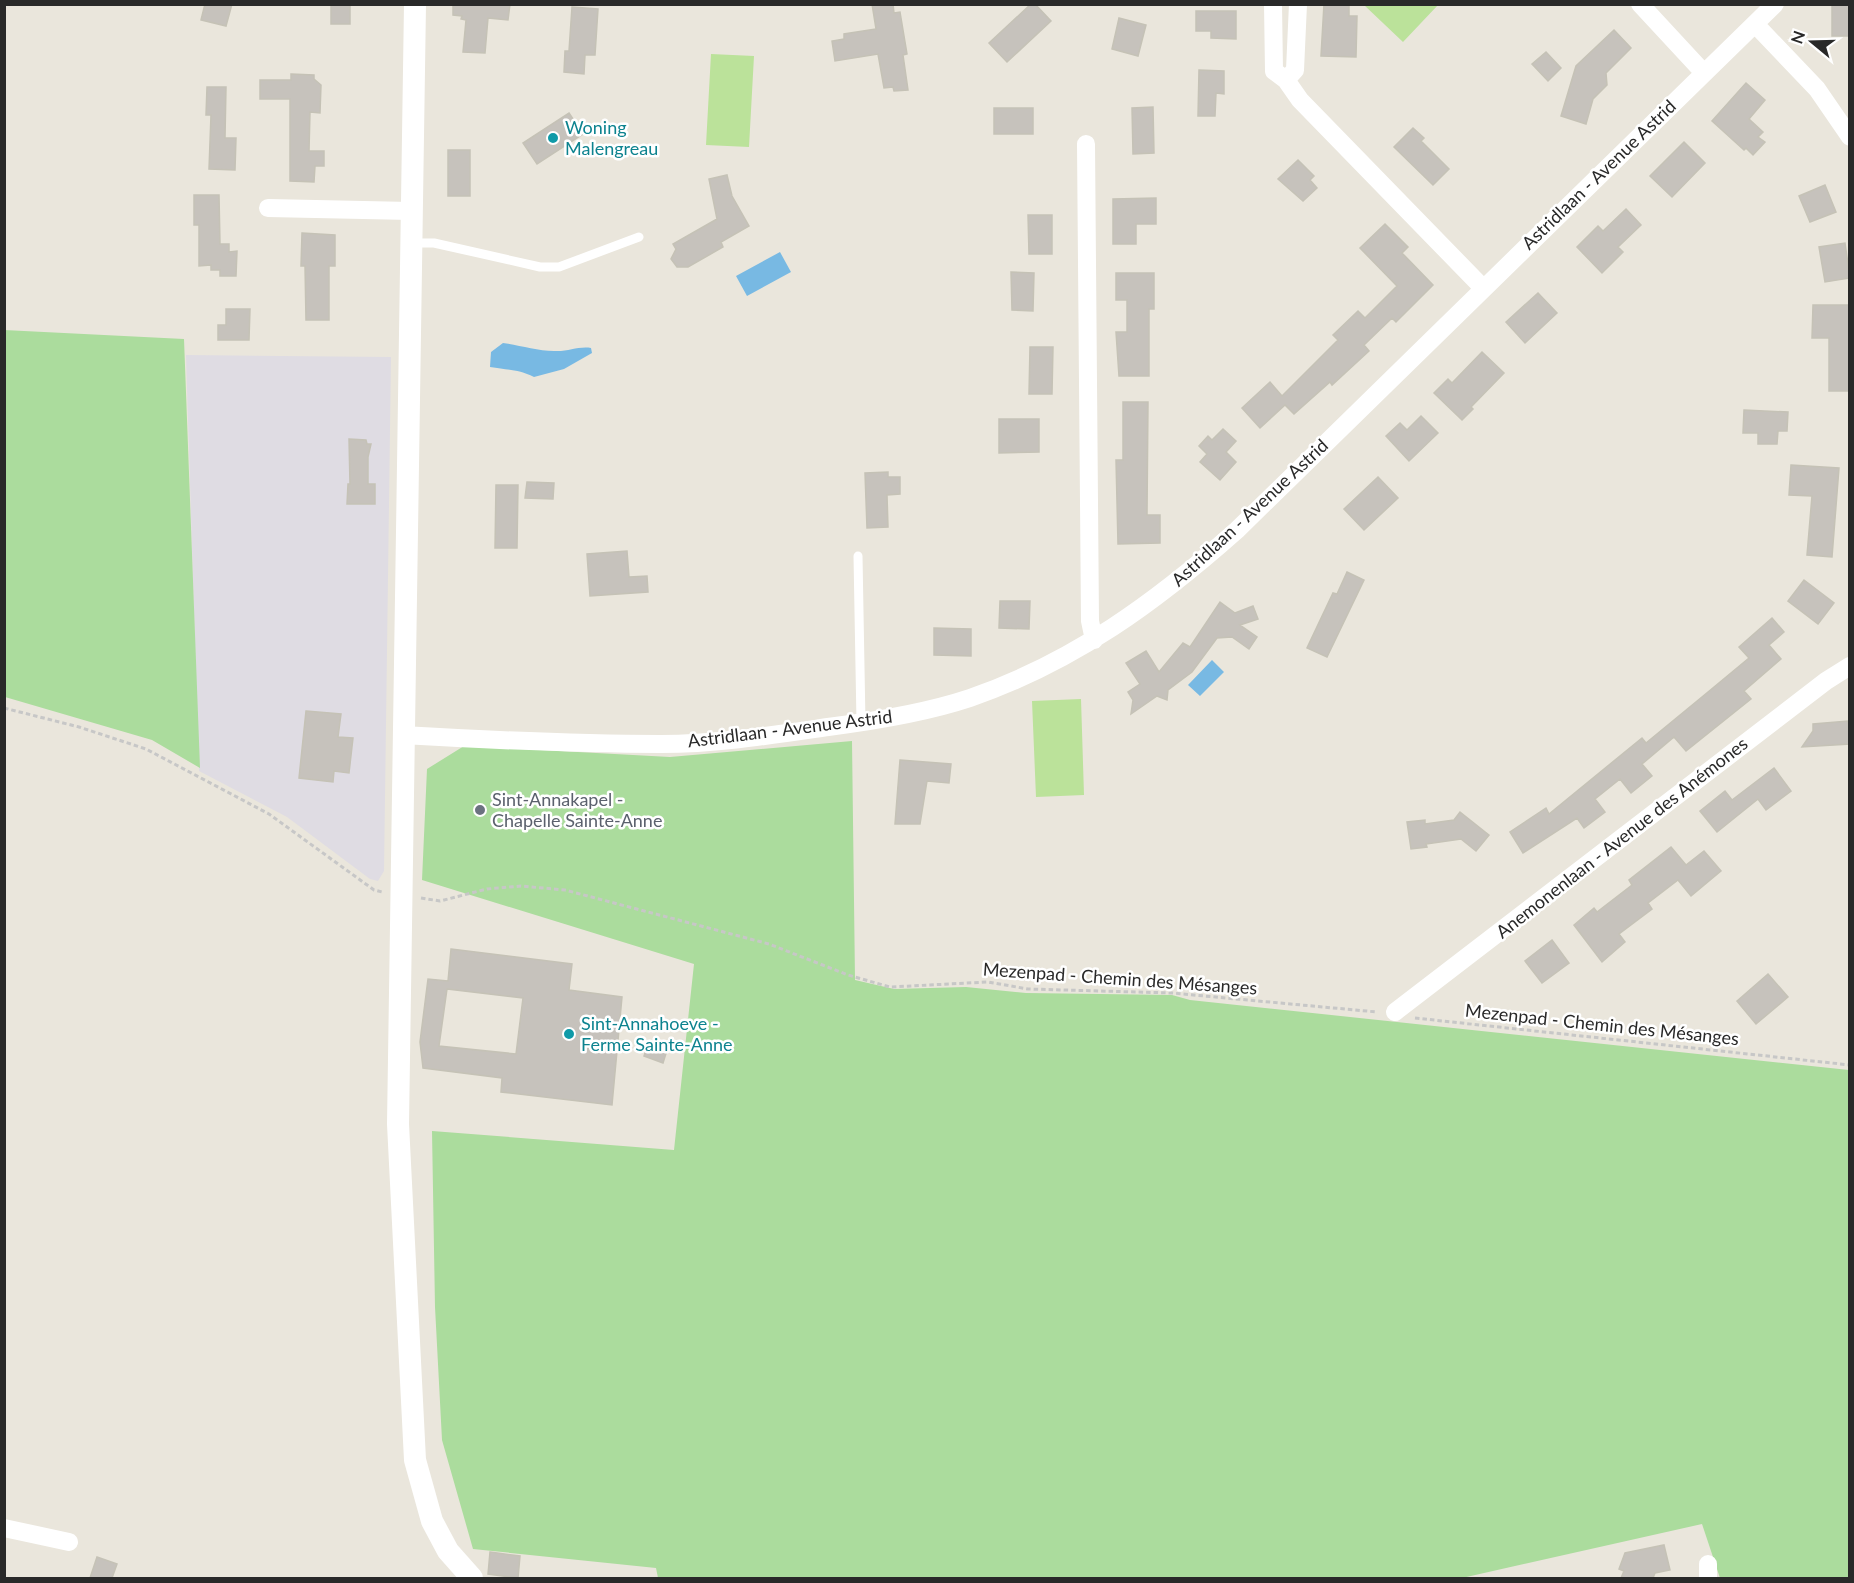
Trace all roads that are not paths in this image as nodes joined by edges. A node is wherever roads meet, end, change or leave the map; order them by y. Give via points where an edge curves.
1 (415, 4) edge
2 (1273, 4) edge
3 (1298, 4) edge
4 (1640, 4) edge
5 (1775, 4) edge
6 (1755, 24) junction
7 (1704, 73) junction
8 (1286, 80) junction
9 (1850, 137) edge
10 (1086, 144) dead end
11 (268, 208) dead end
12 (411, 211) junction
13 (639, 237) dead end
14 (411, 243) junction
15 (1483, 288) junction
16 (858, 556) dead end
17 (1094, 640) junction
18 (1850, 666) edge
19 (861, 723) junction
20 (402, 735) junction
21 (1395, 1012) road end
22 (4, 1528) edge
23 (69, 1542) dead end
24 (468, 1578) edge

1 - 12 street
2 - 8 street via 1274,71
3 - 8 street via 1295,70
4 - 7 street
5 - 6 street, Astridlaan - Avenue Astrid
6 - 7 street, Astridlaan - Avenue Astrid
6 - 9 street via 1817,89
7 - 15 street, Astridlaan - Avenue Astrid
8 - 15 street via 1300,100
10 - 17 street via 1090,621
11 - 12 street
12 - 14 street
13 - 14 lane via 558,267 540,267 434,243
14 - 20 street
15 - 17 street, Astridlaan - Avenue Astrid via 1237,530 1149,604
16 - 19 lane
17 - 19 street, Astridlaan - Avenue Astrid via 970,698
18 - 21 street, Anemonenlaan - Avenue des Anémones
19 - 20 street, Astridlaan - Avenue Astrid via 663,744
20 - 24 street via 398,1124 416,1460 432,1521
22 - 23 street

